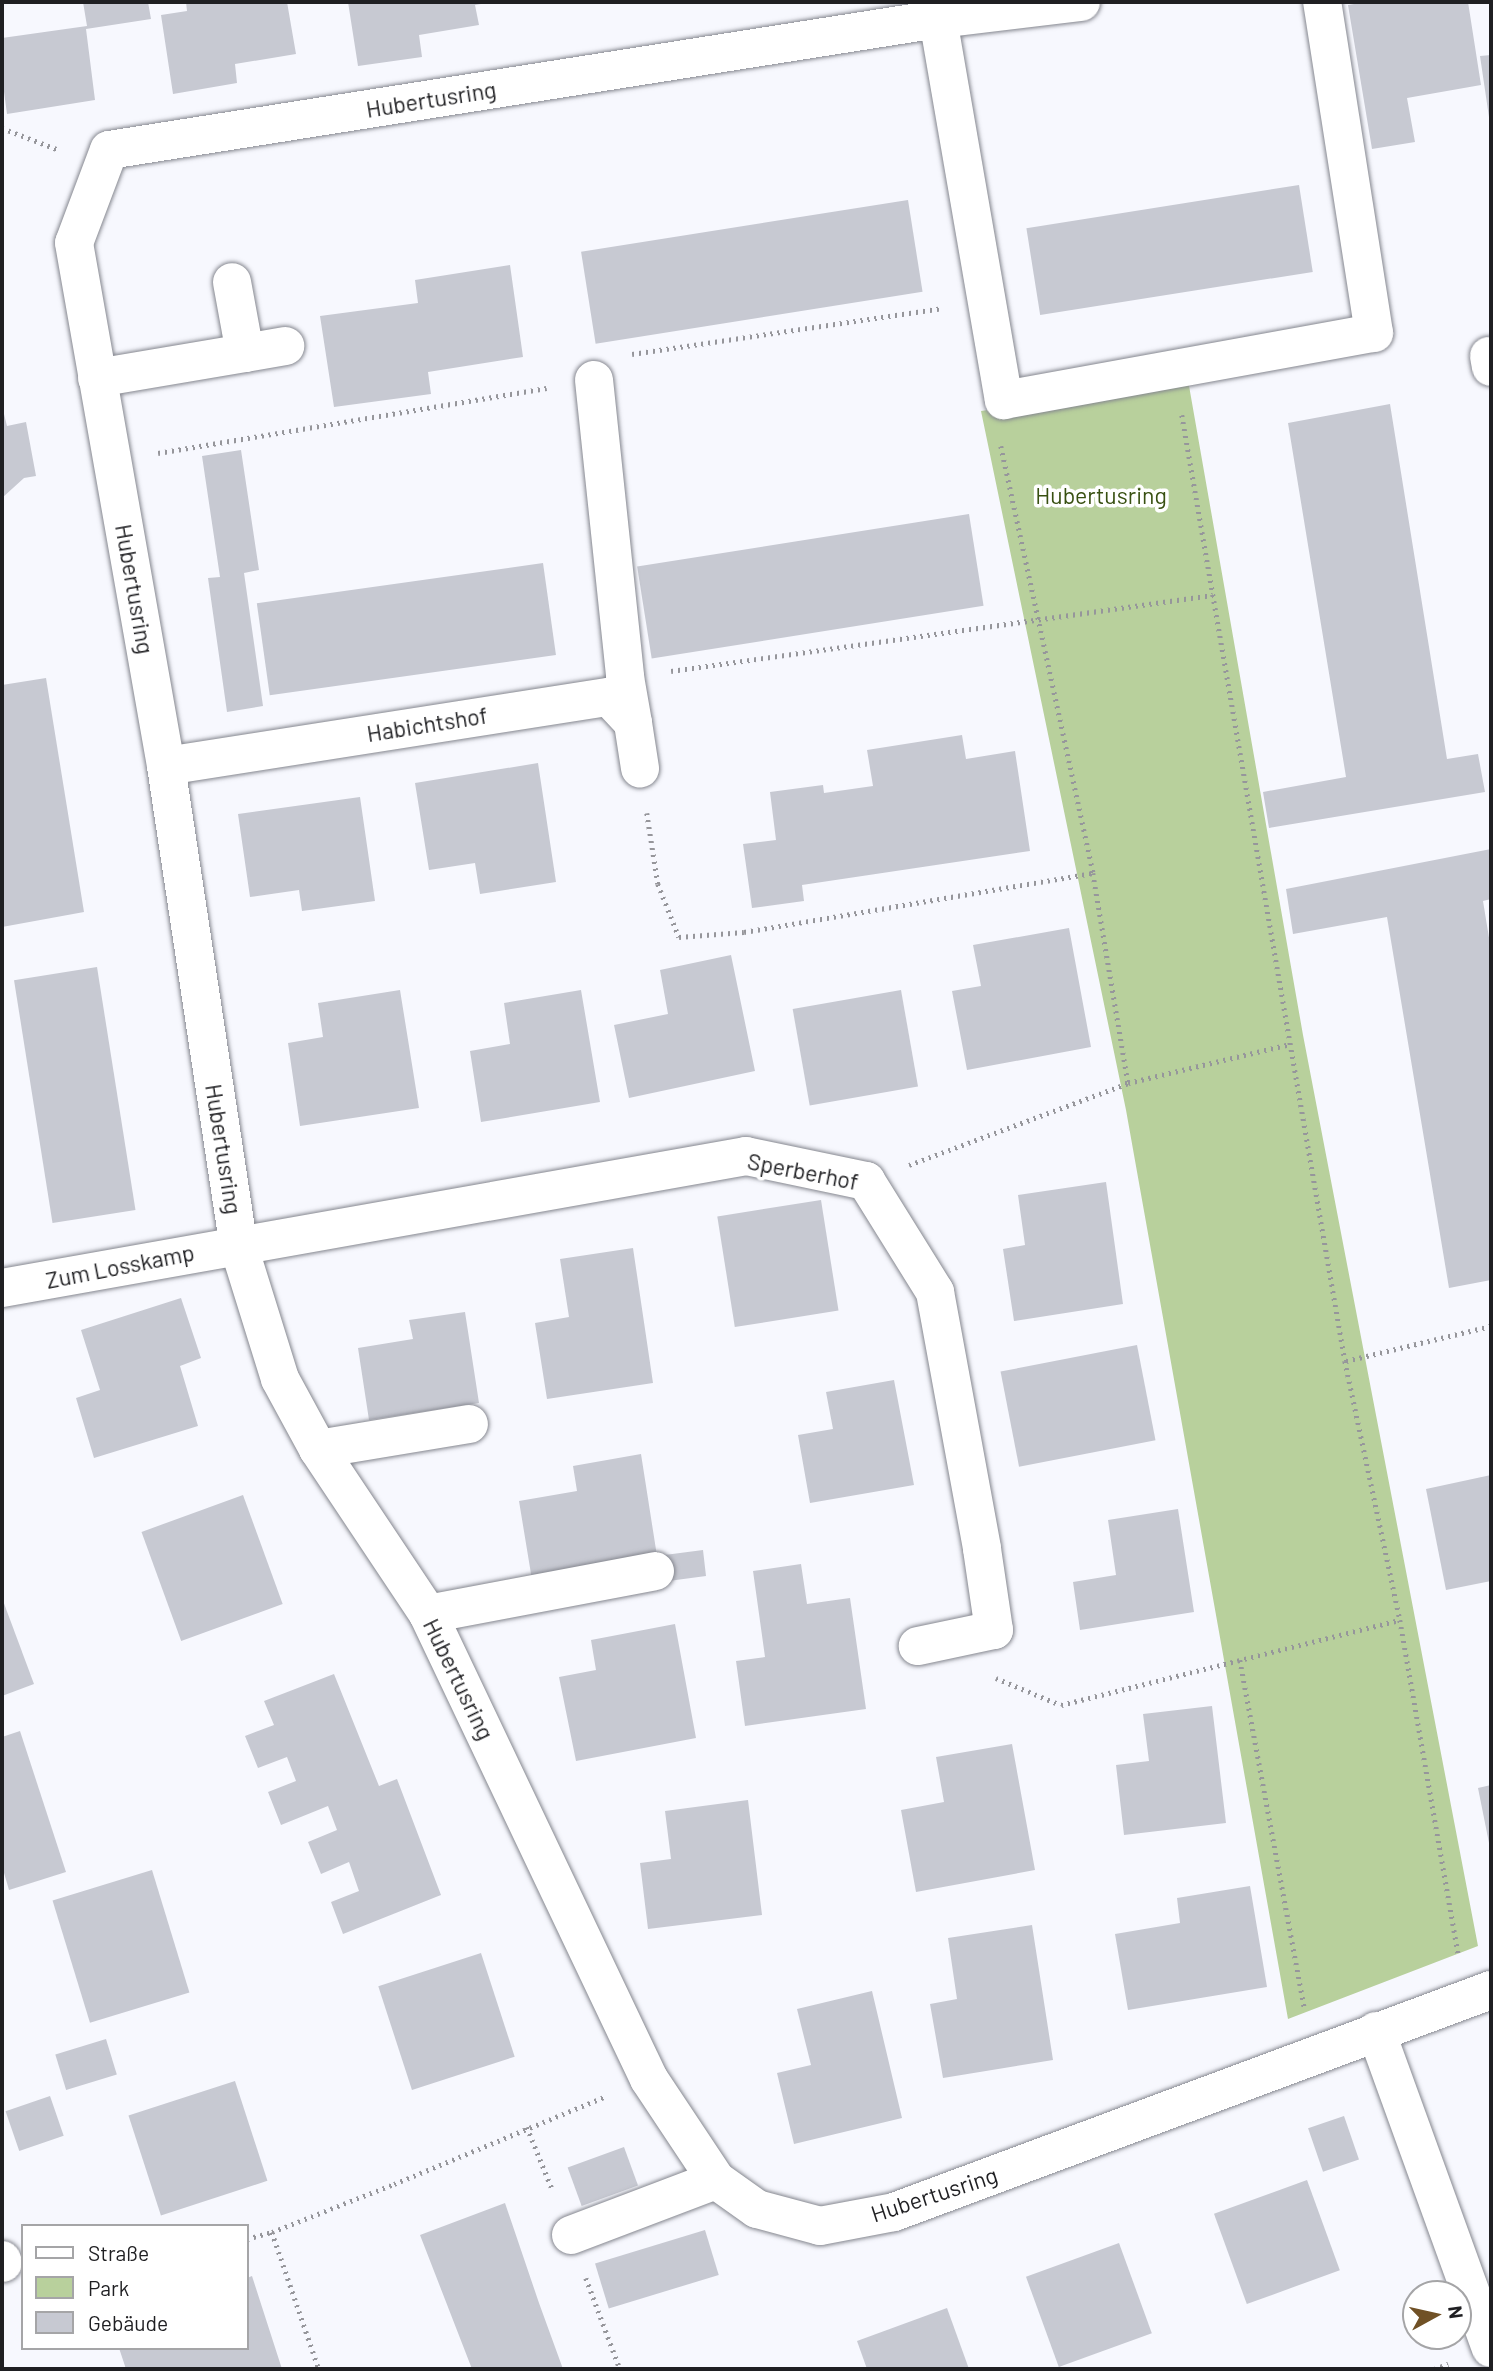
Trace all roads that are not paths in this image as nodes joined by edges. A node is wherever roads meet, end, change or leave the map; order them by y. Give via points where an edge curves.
1 (1081, 2) edge
2 (1322, 2) edge
3 (939, 19) junction
4 (232, 282) dead end
5 (285, 346) dead end
6 (245, 353) junction
7 (97, 378) junction
8 (594, 380) dead end
9 (633, 723) junction
10 (166, 766) junction
11 (640, 768) road end
12 (238, 1244) junction
13 (2, 1288) edge
14 (470, 1424) dead end
15 (318, 1449) junction
16 (655, 1571) dead end
17 (428, 1614) junction
18 (918, 1646) dead end
19 (1481, 1993) edge
20 (1376, 2032) junction
21 (716, 2180) junction
22 (571, 2235) dead end
23 (1491, 2348) edge

1 - 3 street, Hubertusring
2 - 3 street via 1374,332 1004,400
3 - 7 street, Hubertusring via 108,149 74,243
4 - 6 street
5 - 6 street
6 - 7 street
7 - 10 street, Hubertusring
8 - 9 street
9 - 10 street, Habichtshof via 609,697
9 - 11 street
10 - 12 street, Hubertusring
12 - 13 street, Zum Losskamp
12 - 15 street, Hubertusring via 279,1379
12 - 18 street, Sperberhof via 746,1156 866,1181 935,1292 994,1630
14 - 15 street
15 - 17 street, Hubertusring
16 - 17 street
17 - 21 street, Hubertusring via 649,2079
19 - 20 street, Hubertusring
20 - 21 street, Hubertusring via 894,2212 820,2226 757,2209
20 - 23 street
21 - 22 street

